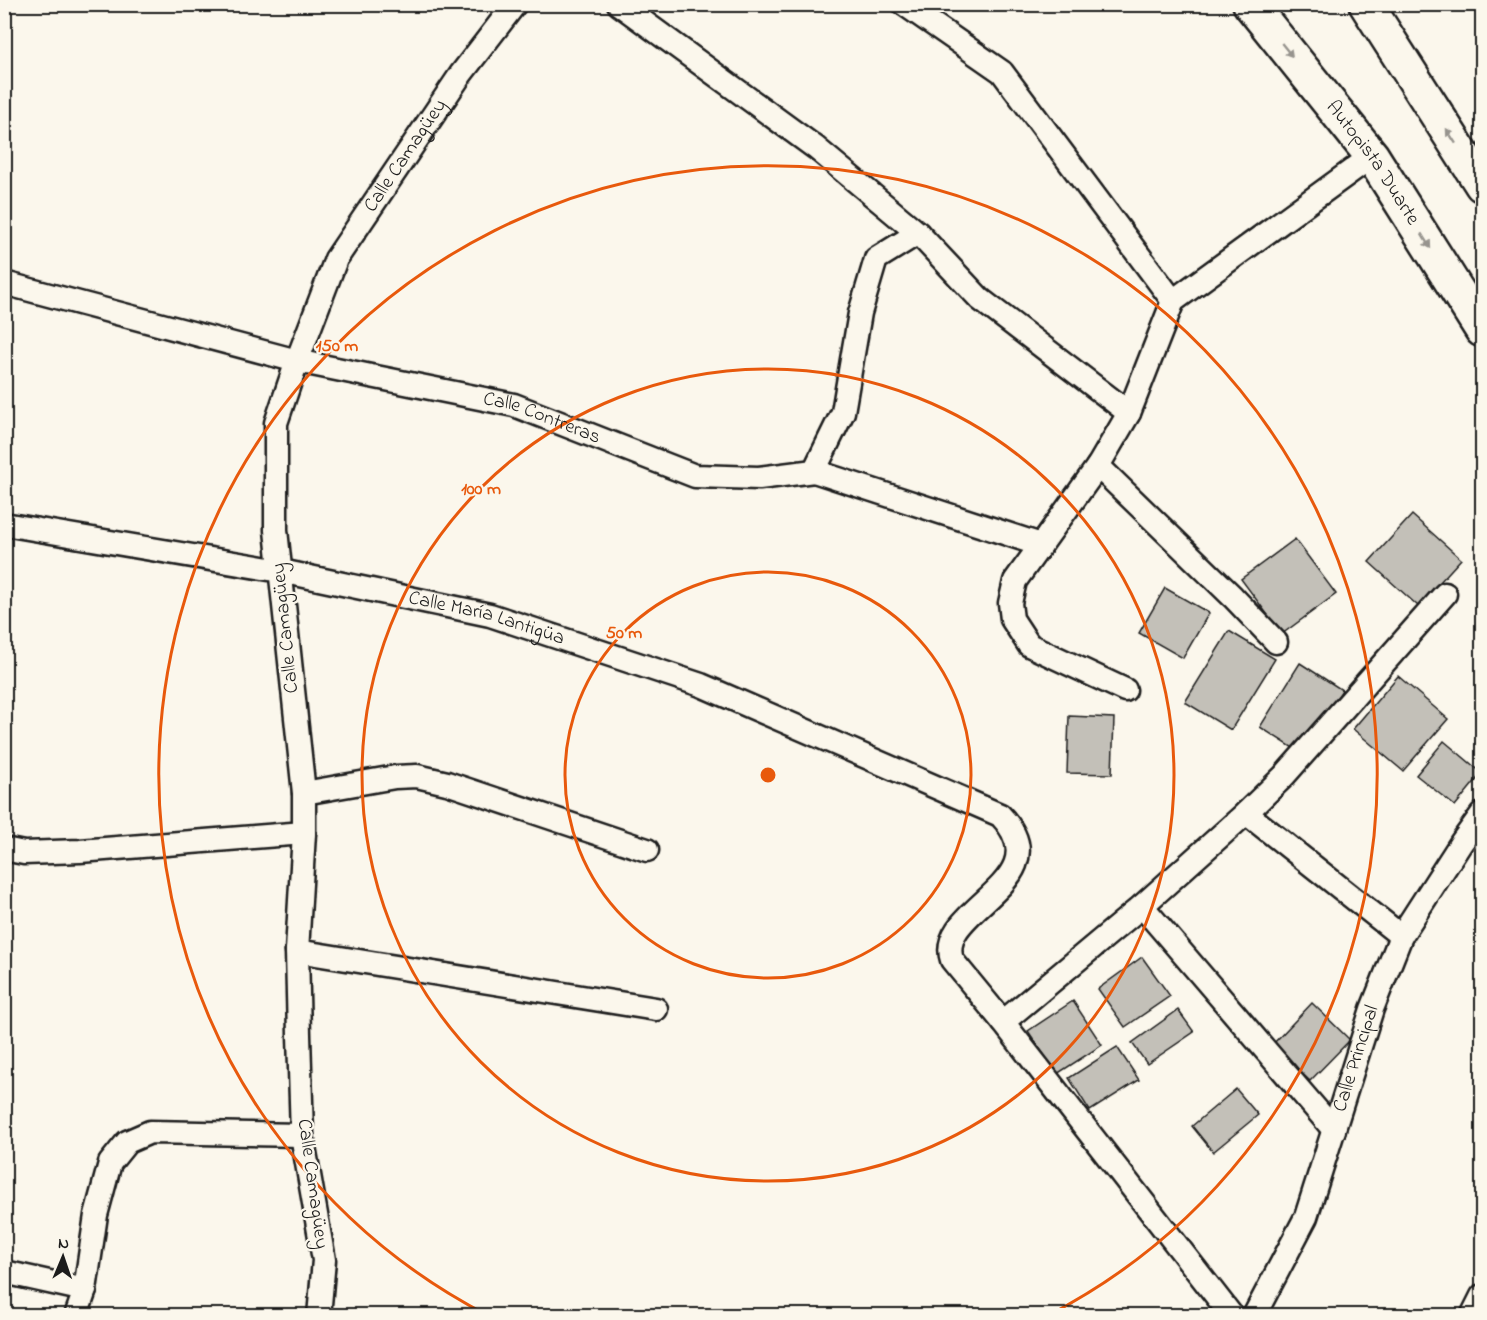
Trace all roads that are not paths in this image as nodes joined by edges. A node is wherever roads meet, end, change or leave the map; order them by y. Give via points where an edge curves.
1 (515, 4) edge
2 (619, 4) edge
3 (904, 4) edge
4 (1250, 4) edge
5 (1366, 4) edge
6 (1372, 156) junction
7 (1482, 185) edge
8 (918, 233) junction
9 (4, 283) edge
10 (1173, 301) junction
11 (1482, 330) edge
12 (297, 362) junction
13 (1129, 413) junction
14 (1098, 466) junction
15 (814, 471) junction
16 (4, 524) edge
17 (1041, 545) junction
18 (281, 571) junction
19 (1445, 594) dead end
20 (1276, 642) dead end
21 (1125, 690) dead end
22 (304, 793) junction
23 (1246, 813) junction
24 (1482, 814) edge
25 (304, 833) junction
26 (4, 849) edge
27 (647, 850) dead end
28 (1142, 906) junction
29 (1401, 936) junction
30 (297, 951) junction
31 (656, 1009) dead end
32 (1004, 1022) junction
33 (1334, 1130) junction
34 (302, 1135) junction
35 (4, 1272) edge
36 (85, 1290) junction
37 (1482, 1296) edge
38 (76, 1316) edge
39 (319, 1316) edge
40 (1232, 1316) edge
41 (1254, 1316) edge
42 (1472, 1316) edge

1 - 12 street, Calle Camagüey via 461,74 336,259
2 - 8 street via 816,148
3 - 10 street via 1002,72
4 -> 6 highway, Autopista Duarte
7 -> 5 highway
6 - 10 street
6 -> 11 highway, Autopista Duarte
8 - 13 street via 980,299
8 - 15 street via 876,259 860,313 843,412
9 - 12 street, Calle Contreras
10 - 13 street
12 - 15 street, Calle Contreras via 514,405 695,476 759,478
12 - 18 street, Calle Camagüey via 276,423 276,530
13 - 14 street
14 - 17 street
14 - 20 street
15 - 17 street
16 - 18 street, Calle María Lantigüa
17 - 21 street via 1016,581 1010,603 1012,619 1029,645
18 - 22 street, Calle Camagüey
18 - 32 street, Calle María Lantigüa via 490,615 701,685 1000,815 1012,827 1019,843 1017,861 1007,878 954,933 949,951 952,960
19 - 23 street via 1283,777
22 - 25 street, Calle Camagüey
22 - 27 street via 417,776
23 - 28 street
23 - 29 street
24 - 29 street, Calle Principal
25 - 26 street via 80,851 24,853
25 - 30 street, Calle Camagüey
28 - 32 street
28 - 33 street
29 - 33 street, Calle Principal via 1372,1009
30 - 31 street
30 - 34 street, Calle Camagüey
32 - 40 street
33 - 41 street, Calle Principal via 1306,1216
34 - 36 street via 150,1132 128,1142 110,1163 96,1215
34 - 39 street, Calle Camagüey via 324,1260
35 - 36 street
36 - 38 street
37 - 42 street

